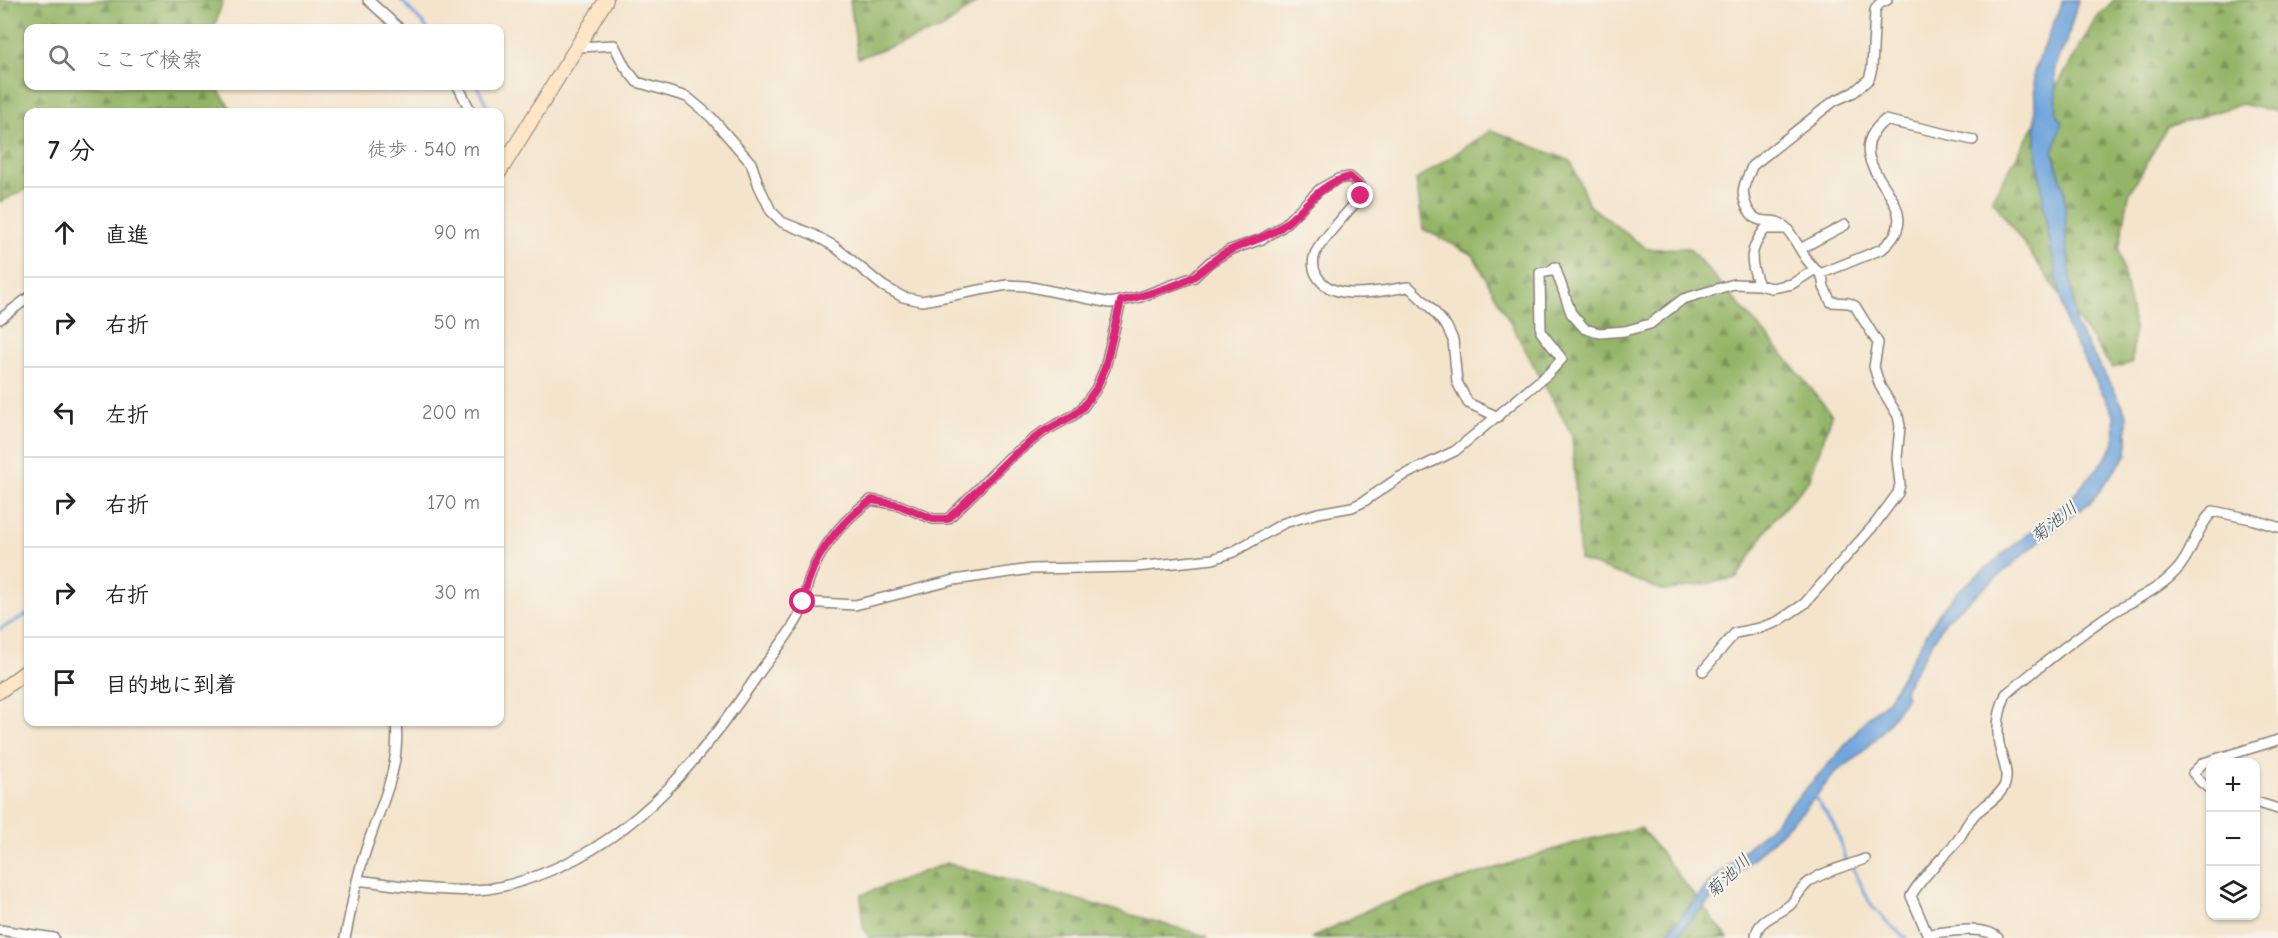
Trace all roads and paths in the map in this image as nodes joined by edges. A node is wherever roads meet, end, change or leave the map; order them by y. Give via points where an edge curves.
1 (368, 0) edge
2 (606, 0) edge
3 (1887, 0) edge
4 (395, 24) edge
5 (579, 47) junction
6 (460, 90) edge
7 (469, 108) edge
8 (1973, 140) dead end
9 (504, 163) edge
10 (1845, 225) dead end
11 (1787, 229) junction
12 (1800, 249) junction
13 (1817, 272) junction
14 (1759, 285) junction
15 (24, 301) edge
16 (1121, 301) junction
17 (0, 319) edge
18 (1498, 417) junction
19 (2278, 527) edge
20 (803, 602) junction
21 (1703, 671) dead end
22 (24, 673) edge
23 (0, 691) edge
24 (396, 726) edge
25 (2278, 740) edge
26 (2219, 758) edge
27 (2206, 762) edge
28 (2206, 786) edge
29 (2260, 803) edge
30 (2278, 809) edge
31 (1865, 859) dead end
32 (357, 880) junction
33 (0, 930) edge
34 (1928, 936) edge
35 (54, 938) edge
36 (345, 938) edge
37 (1756, 938) edge
38 (1998, 938) edge

1 - 4 street
2 - 5 main road
3 - 11 street via 1875,10 1869,79 1760,159 1744,184 1743,197 1751,216 1776,221
5 - 9 main road
5 - 16 street via 614,45 638,82 687,97 711,117 752,163 771,211 782,222 834,246 883,286 903,297 922,301 1007,285 1110,303
6 - 7 street
8 - 13 street via 1885,120 1875,128 1867,151 1898,210 1894,235 1882,249
10 - 12 street
11 - 12 street
11 - 14 street via 1766,229 1758,239 1751,260
12 - 13 street
13 - 14 street via 1792,284 1772,288
13 - 21 street via 1831,302 1855,306 1878,343 1874,367 1900,426 1898,493 1804,604 1776,622 1735,633
14 - 18 street via 1734,284 1683,299 1650,324 1600,333 1585,329 1571,313 1555,267 1540,273 1541,332 1562,358
15 - 17 street
16 - 18 street via 1194,277 1230,250 1282,227 1320,189 1350,177 1361,187 1361,196 1315,252 1313,267 1318,278 1340,293 1409,287 1447,327 1453,340 1457,382 1468,403
16 - 20 street via 1105,368 1083,407 1010,458 948,519 933,519 899,505 872,500 855,511 818,559
18 - 20 street via 1455,451 1400,477 1363,502 1284,523 1213,559 1136,567 1031,569 954,580 855,605
19 - 34 street via 2213,511 2203,521 2174,573 2154,590 2112,613 2006,694 1998,724 2005,784 1974,815 1911,896
20 - 32 street via 799,616 710,741 667,791 612,838 554,869 488,889
22 - 23 main road
24 - 32 street via 391,782
25 - 26 street
27 - 28 street via 2193,773
29 - 30 street
31 - 37 street via 1808,883 1790,905 1761,924
32 - 36 street
33 - 35 street
34 - 38 street via 1967,930 1989,931

